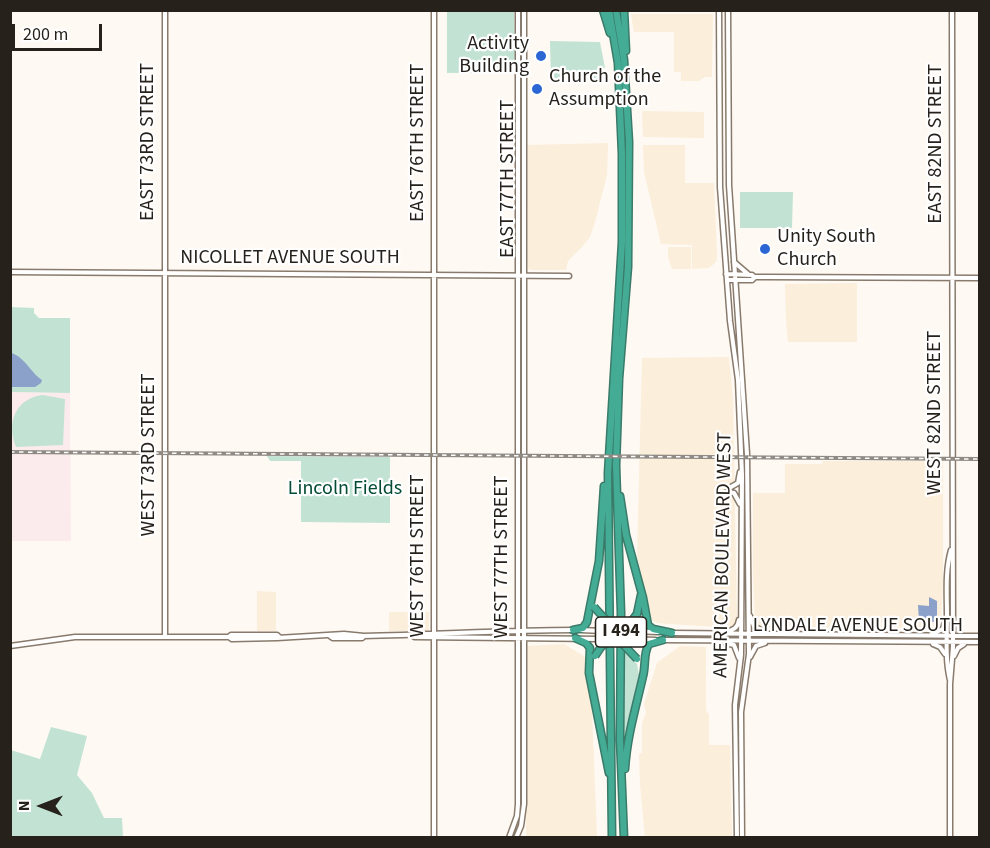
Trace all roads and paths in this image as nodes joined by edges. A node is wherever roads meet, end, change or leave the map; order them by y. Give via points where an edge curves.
1 (165, 10) edge
2 (434, 10) edge
3 (518, 10) edge
4 (524, 10) edge
5 (603, 10) edge
6 (609, 10) edge
7 (616, 10) edge
8 (624, 10) edge
9 (952, 10) edge
10 (719, 11) edge
11 (728, 11) edge
12 (618, 63) junction
13 (625, 73) junction
14 (518, 189) junction
15 (721, 213) junction
16 (730, 213) junction
17 (524, 225) junction
18 (734, 262) junction
19 (10, 272) edge
20 (164, 273) junction
21 (726, 274) junction
22 (735, 274) junction
23 (748, 274) junction
24 (434, 275) junction
25 (518, 275) junction
26 (524, 275) junction
27 (569, 276) dead end
28 (755, 277) junction
29 (951, 278) junction
30 (980, 278) edge
31 (727, 280) junction
32 (736, 280) junction
33 (739, 333) junction
34 (732, 334) junction
35 (741, 463) junction
36 (616, 466) junction
37 (608, 473) junction
38 (731, 487) dead end
39 (727, 492) dead end
40 (741, 508) junction
41 (951, 548) junction
42 (592, 590) junction
43 (641, 592) junction
44 (749, 610) junction
45 (741, 611) junction
46 (947, 615) junction
47 (524, 630) junction
48 (573, 630) junction
49 (518, 631) junction
50 (598, 631) joint
51 (634, 632) joint
52 (672, 633) junction
53 (721, 633) junction
54 (741, 633) junction
55 (749, 633) junction
56 (767, 633) junction
57 (930, 634) junction
58 (616, 635) junction
59 (947, 635) junction
60 (953, 635) junction
61 (434, 636) junction
62 (980, 636) edge
63 (165, 637) junction
64 (518, 638) junction
65 (524, 638) junction
66 (575, 638) junction
67 (597, 639) joint
68 (629, 639) joint
69 (663, 640) junction
70 (716, 641) junction
71 (741, 641) junction
72 (749, 641) junction
73 (769, 641) junction
74 (980, 642) edge
75 (930, 643) junction
76 (947, 643) junction
77 (953, 643) junction
78 (967, 643) junction
79 (10, 646) edge
80 (947, 658) junction
81 (952, 659) junction
82 (748, 663) junction
83 (740, 665) junction
84 (591, 683) junction
85 (640, 683) junction
86 (950, 684) junction
87 (623, 798) junction
88 (612, 803) junction
89 (434, 837) edge
90 (509, 837) edge
91 (516, 837) edge
92 (611, 837) edge
93 (624, 837) edge
94 (737, 837) edge
95 (742, 837) edge
96 (950, 837) edge

1 - 20 main road, EAST 73RD STREET
2 - 24 main road, EAST 76TH STREET
3 - 14 main road, EAST 77TH STREET
4 - 17 main road, EAST 77TH STREET
5 - 12 highway
6 - 12 highway, I 494
7 - 13 highway, I 494
8 - 13 highway
9 - 29 main road, EAST 82ND STREET
10 - 11 main road
10 - 15 main road, AMERICAN BOULEVARD WEST
11 - 16 main road, AMERICAN BOULEVARD WEST
12 - 37 highway, I 494 via 622,242
13 - 36 highway, I 494 via 628,267
14 - 17 main road via 520,222
14 - 25 main road, EAST 77TH STREET
15 - 16 main road
15 - 21 main road, AMERICAN BOULEVARD WEST
16 - 18 main road, AMERICAN BOULEVARD WEST
17 - 26 main road, EAST 77TH STREET
18 - 22 main road, AMERICAN BOULEVARD WEST
18 - 23 main road
19 - 20 main road, NICOLLET AVENUE SOUTH
20 - 24 main road, NICOLLET AVENUE SOUTH
20 - 63 main road, WEST 73RD STREET
21 - 22 main road
21 - 31 main road, AMERICAN BOULEVARD WEST
22 - 23 main road
22 - 32 main road, AMERICAN BOULEVARD WEST
23 - 28 main road
24 - 25 main road, NICOLLET AVENUE SOUTH
24 - 61 main road, WEST 76TH STREET
25 - 26 main road, NICOLLET AVENUE SOUTH
25 - 49 main road, WEST 77TH STREET
26 - 27 main road, NICOLLET AVENUE SOUTH
26 - 47 main road, WEST 77TH STREET
28 - 29 main road
28 - 32 main road
29 - 30 main road
29 - 41 main road, WEST 82ND STREET
31 - 32 main road
31 - 34 main road, AMERICAN BOULEVARD WEST
32 - 33 main road, AMERICAN BOULEVARD WEST
33 - 34 main road
33 - 44 main road, AMERICAN BOULEVARD WEST via 747,454
34 - 35 main road, AMERICAN BOULEVARD WEST
35 - 38 main road via 738,483
35 - 40 main road, AMERICAN BOULEVARD WEST
36 - 43 highway via 626,535
36 - 87 highway, I 494
37 - 42 highway
37 - 88 highway, I 494
39 - 40 main road via 734,493
40 - 45 main road, AMERICAN BOULEVARD WEST
41 - 46 main road, WEST 82ND STREET
41 - 60 main road, WEST 82ND STREET
42 - 48 highway via 587,622 583,628
42 - 58 highway, bridge via 594,607
43 - 52 highway via 650,627
43 - 58 highway, bridge via 637,614
44 - 55 main road, AMERICAN BOULEVARD WEST
44 - 56 main road via 754,626
45 - 53 main road via 738,625
45 - 54 main road, AMERICAN BOULEVARD WEST
46 - 57 main road via 943,629
46 - 59 main road, WEST 82ND STREET
47 - 48 main road
47 - 49 main road
47 - 65 main road, WEST 77TH STREET
48 - 50 main road
49 - 61 main road
49 - 64 main road, WEST 77TH STREET
50 - 58 highway, bridge
51 - 52 main road, LYNDALE AVENUE SOUTH
51 - 58 highway, bridge
52 - 53 main road, LYNDALE AVENUE SOUTH
53 - 54 main road, LYNDALE AVENUE SOUTH
54 - 55 main road, LYNDALE AVENUE SOUTH
54 - 71 main road, AMERICAN BOULEVARD WEST
55 - 56 main road, LYNDALE AVENUE SOUTH
55 - 72 main road, AMERICAN BOULEVARD WEST
56 - 57 main road, LYNDALE AVENUE SOUTH
57 - 59 main road, LYNDALE AVENUE SOUTH
58 - 67 highway, bridge
58 - 68 highway, bridge
58 - 84 highway, bridge via 595,656
58 - 85 highway, bridge via 637,659
59 - 60 main road, LYNDALE AVENUE SOUTH
59 - 76 main road, WEST 82ND STREET
60 - 62 main road, LYNDALE AVENUE SOUTH
60 - 77 main road, WEST 82ND STREET
61 - 63 main road
61 - 64 main road
61 - 89 main road, WEST 76TH STREET
63 - 79 main road via 70,637
64 - 65 main road
64 - 90 main road, WEST 77TH STREET via 518,804
65 - 66 main road
65 - 91 main road, WEST 77TH STREET via 524,804
66 - 67 main road
66 - 84 highway via 590,648
68 - 69 main road, LYNDALE AVENUE SOUTH, bridge
69 - 70 main road, LYNDALE AVENUE SOUTH
69 - 85 highway via 647,646
70 - 71 main road, LYNDALE AVENUE SOUTH
70 - 83 main road via 734,645
71 - 72 main road, LYNDALE AVENUE SOUTH
71 - 83 main road, AMERICAN BOULEVARD WEST
72 - 73 main road, LYNDALE AVENUE SOUTH
72 - 82 main road, AMERICAN BOULEVARD WEST
73 - 75 main road, LYNDALE AVENUE SOUTH
73 - 82 main road via 756,646
74 - 78 main road, LYNDALE AVENUE SOUTH
75 - 76 main road, LYNDALE AVENUE SOUTH
75 - 80 main road via 940,646
76 - 77 main road, LYNDALE AVENUE SOUTH
76 - 80 main road, WEST 82ND STREET
77 - 78 main road, LYNDALE AVENUE SOUTH
77 - 81 main road, WEST 82ND STREET
78 - 81 main road via 958,648
80 - 86 main road, WEST 82ND STREET
81 - 86 main road, WEST 82ND STREET
82 - 95 main road, AMERICAN BOULEVARD WEST via 741,712
83 - 94 main road, AMERICAN BOULEVARD WEST via 735,705
84 - 88 highway
85 - 87 highway via 629,731
86 - 96 main road, WEST 82ND STREET
87 - 93 highway, I 494
88 - 92 highway

